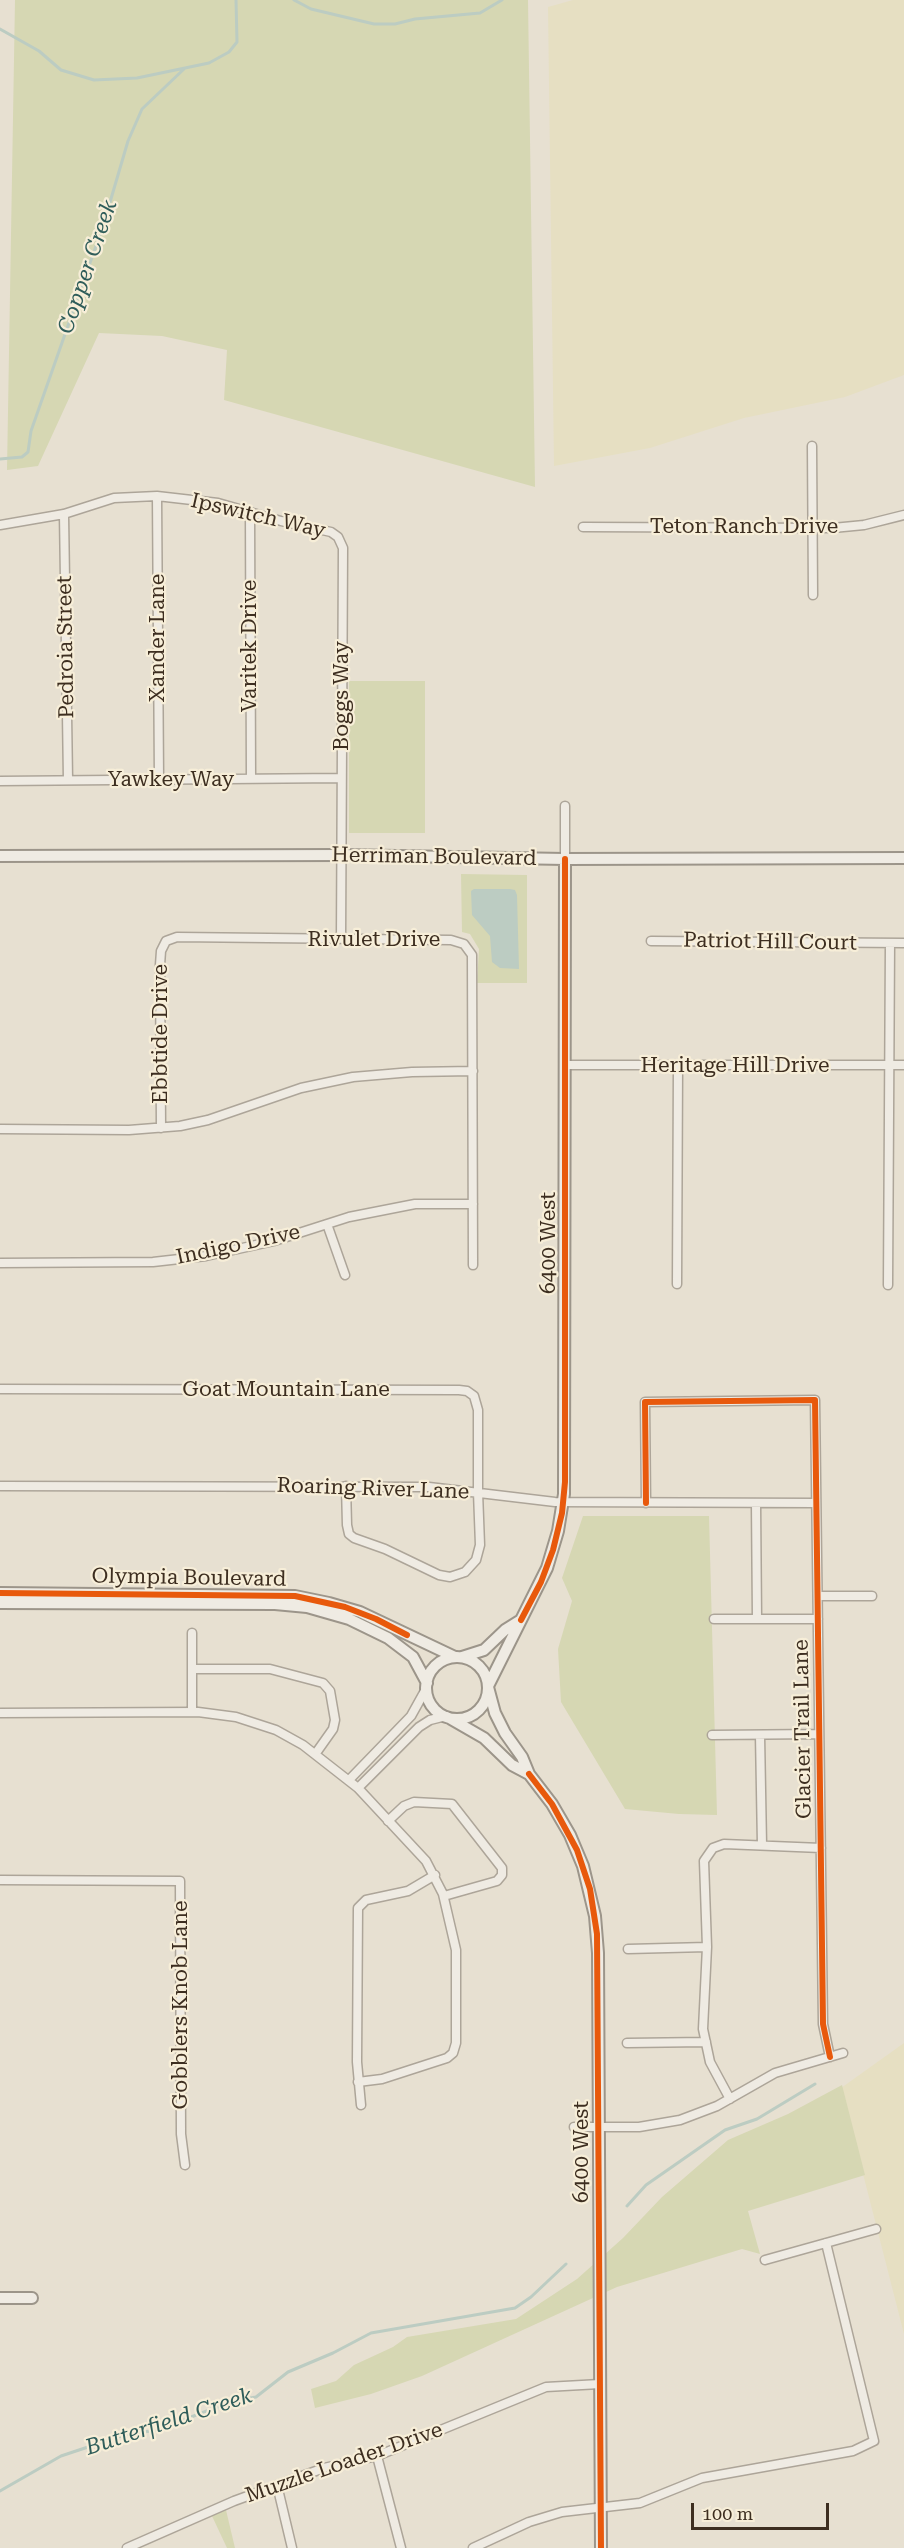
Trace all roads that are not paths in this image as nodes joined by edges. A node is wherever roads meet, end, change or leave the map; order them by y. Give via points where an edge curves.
1 (812, 446) dead end
2 (157, 496) junction
3 (250, 512) junction
4 (64, 513) junction
5 (904, 515) edge
6 (0, 525) edge
7 (583, 527) dead end
8 (812, 528) junction
9 (338, 537) joint
10 (813, 595) dead end
11 (341, 778) junction
12 (251, 779) junction
13 (68, 780) junction
14 (159, 780) junction
15 (0, 781) edge
16 (565, 806) dead end
17 (341, 855) junction
18 (0, 856) edge
19 (904, 858) edge
20 (565, 859) junction
21 (340, 939) junction
22 (166, 941) joint
23 (651, 941) dead end
24 (890, 943) junction
25 (904, 943) edge
26 (565, 1065) junction
27 (889, 1065) junction
28 (904, 1065) edge
29 (678, 1066) junction
30 (472, 1071) junction
31 (161, 1128) junction
32 (0, 1129) edge
33 (473, 1204) junction
34 (327, 1224) junction
35 (0, 1263) edge
36 (473, 1265) dead end
37 (345, 1275) dead end
38 (677, 1284) dead end
39 (888, 1285) dead end
40 (0, 1389) edge
41 (0, 1486) edge
42 (346, 1486) junction
43 (478, 1492) junction
44 (563, 1503) junction
45 (646, 1503) junction
46 (756, 1503) junction
47 (816, 1503) junction
48 (0, 1593) edge
49 (818, 1596) junction
50 (872, 1596) dead end
51 (0, 1603) edge
52 (714, 1619) dead end
53 (757, 1619) junction
54 (818, 1619) junction
55 (521, 1620) junction
56 (192, 1633) dead end
57 (457, 1657) junction
58 (192, 1669) junction
59 (427, 1686) junction
60 (488, 1686) junction
61 (192, 1712) junction
62 (0, 1713) edge
63 (447, 1717) junction
64 (819, 1734) junction
65 (712, 1735) dead end
66 (760, 1735) junction
67 (316, 1753) junction
68 (528, 1774) junction
69 (354, 1784) junction
70 (388, 1821) junction
71 (762, 1845) junction
72 (821, 1848) junction
73 (435, 1875) junction
74 (0, 1880) edge
75 (444, 1896) junction
76 (707, 1947) junction
77 (628, 1949) dead end
78 (706, 2042) junction
79 (627, 2043) dead end
80 (843, 2053) dead end
81 (830, 2056) junction
82 (358, 2082) junction
83 (730, 2099) junction
84 (361, 2105) dead end
85 (574, 2127) dead end
86 (599, 2128) junction
87 (185, 2165) dead end
88 (876, 2229) dead end
89 (826, 2243) junction
90 (765, 2260) dead end
91 (0, 2298) edge
92 (32, 2298) dead end
93 (600, 2384) junction
94 (377, 2456) junction
95 (277, 2485) junction
96 (601, 2508) junction
97 (127, 2548) edge
98 (292, 2548) edge
99 (401, 2548) edge
100 (473, 2548) edge
101 (601, 2548) edge

1 - 8 street
2 - 3 street, Ipswitch Way via 208,501
2 - 4 street, Ipswitch Way via 114,498
2 - 14 street, Xander Lane
3 - 9 street, Ipswitch Way
3 - 12 street, Varitek Drive
4 - 6 street, Ipswitch Way
4 - 13 street, Pedroia Street
5 - 8 street, Teton Ranch Drive via 864,525
7 - 8 street, Teton Ranch Drive
8 - 10 street
9 - 11 street, Boggs Way via 343,548
11 - 12 street, Yawkey Way
11 - 17 street, Boggs Way
12 - 14 street, Yawkey Way
13 - 14 street, Yawkey Way
13 - 15 street, Yawkey Way
16 - 20 street, 6400 West
17 - 18 street, Herriman Boulevard
17 - 20 street, Herriman Boulevard
17 - 21 street, Boggs Way
19 - 20 street, Herriman Boulevard
20 - 26 street, 6400 West
21 - 22 street, Rivulet Drive via 177,937
21 - 30 street, Rivulet Drive via 451,940 464,944 472,955
22 - 31 street, Ebbtide Drive via 161,951
23 - 24 street, Patriot Hill Court
24 - 25 street, Patriot Hill Court
24 - 27 street
26 - 29 street, Heritage Hill Drive
26 - 44 street, 6400 West
27 - 28 street, Heritage Hill Drive
27 - 29 street, Heritage Hill Drive
27 - 39 street
29 - 38 street
30 - 31 street via 352,1077 301,1088 208,1120
30 - 33 street, Rivulet Drive
31 - 32 street
33 - 34 street, Indigo Drive via 416,1204
33 - 36 street, Rivulet Drive
34 - 35 street, Indigo Drive via 206,1256 153,1262
34 - 37 street
40 - 43 street, Goat Mountain Lane via 463,1390 474,1396 478,1405
41 - 42 street, Roaring River Lane
42 - 43 street, Roaring River Lane via 429,1486
42 - 43 street, Goat Mountain Lane via 347,1529 354,1538 450,1577 465,1572 478,1554
43 - 44 street, Roaring River Lane
44 - 45 street, Roaring River Lane
44 - 55 street, 6400 West via 547,1568
45 - 46 street, Roaring River Lane
45 - 47 street, Glacier Trail Lane via 645,1402 815,1400
46 - 47 street, Roaring River Lane
46 - 53 street
47 - 49 street, Glacier Trail Lane
48 - 57 street, Olympia Boulevard via 295,1596 360,1612
49 - 50 street
49 - 54 street, Glacier Trail Lane
51 - 59 street, Olympia Boulevard via 307,1607 350,1619 388,1638 413,1657
52 - 53 street
53 - 54 street
54 - 64 street, Glacier Trail Lane
55 - 57 street, 6400 West via 484,1650
55 - 60 street, 6400 West
56 - 58 street
57 - 59 street via 435,1666
57 - 60 street via 471,1660 481,1668
58 - 61 street
58 - 67 street via 270,1669 323,1683 330,1691 334,1720 333,1729
59 - 63 street via 432,1706
59 - 69 street via 411,1716
60 - 63 street via 482,1705 473,1714
60 - 68 street, 6400 West via 500,1723
61 - 62 street
61 - 67 street via 260,1724
63 - 68 street, 6400 West via 484,1738 512,1765
63 - 69 street via 420,1726
64 - 66 street
64 - 72 street, Glacier Trail Lane
65 - 66 street
66 - 71 street
67 - 69 street
68 - 86 street, 6400 West via 570,1835 594,1907
69 - 70 street
70 - 73 street
70 - 75 street via 410,1803 452,1804 500,1865 502,1875 497,1881
71 - 72 street
71 - 76 street via 724,1844 713,1848 704,1861
72 - 81 street, Glacier Trail Lane via 823,2030
73 - 75 street
73 - 82 street via 408,1891 366,1900 358,1908
74 - 87 street, Gobblers Knob Lane via 180,1881 181,2134
75 - 82 street via 456,1950 455,2050 447,2058 381,2079
76 - 77 street
76 - 78 street
78 - 79 street
78 - 83 street via 710,2062
80 - 81 street
81 - 83 street via 775,2073
82 - 84 street
83 - 86 street via 671,2122
85 - 86 street
86 - 93 street, 6400 West
88 - 89 street
89 - 90 street
89 - 96 street via 874,2441 853,2451 702,2478 640,2503
91 - 92 street
93 - 94 street, Muzzle Loader Drive via 546,2387
93 - 96 street, 6400 West
94 - 95 street, Muzzle Loader Drive via 324,2468
94 - 99 street
95 - 97 street, Muzzle Loader Drive
95 - 98 street
96 - 100 street via 562,2512 529,2522
96 - 101 street, 6400 West

